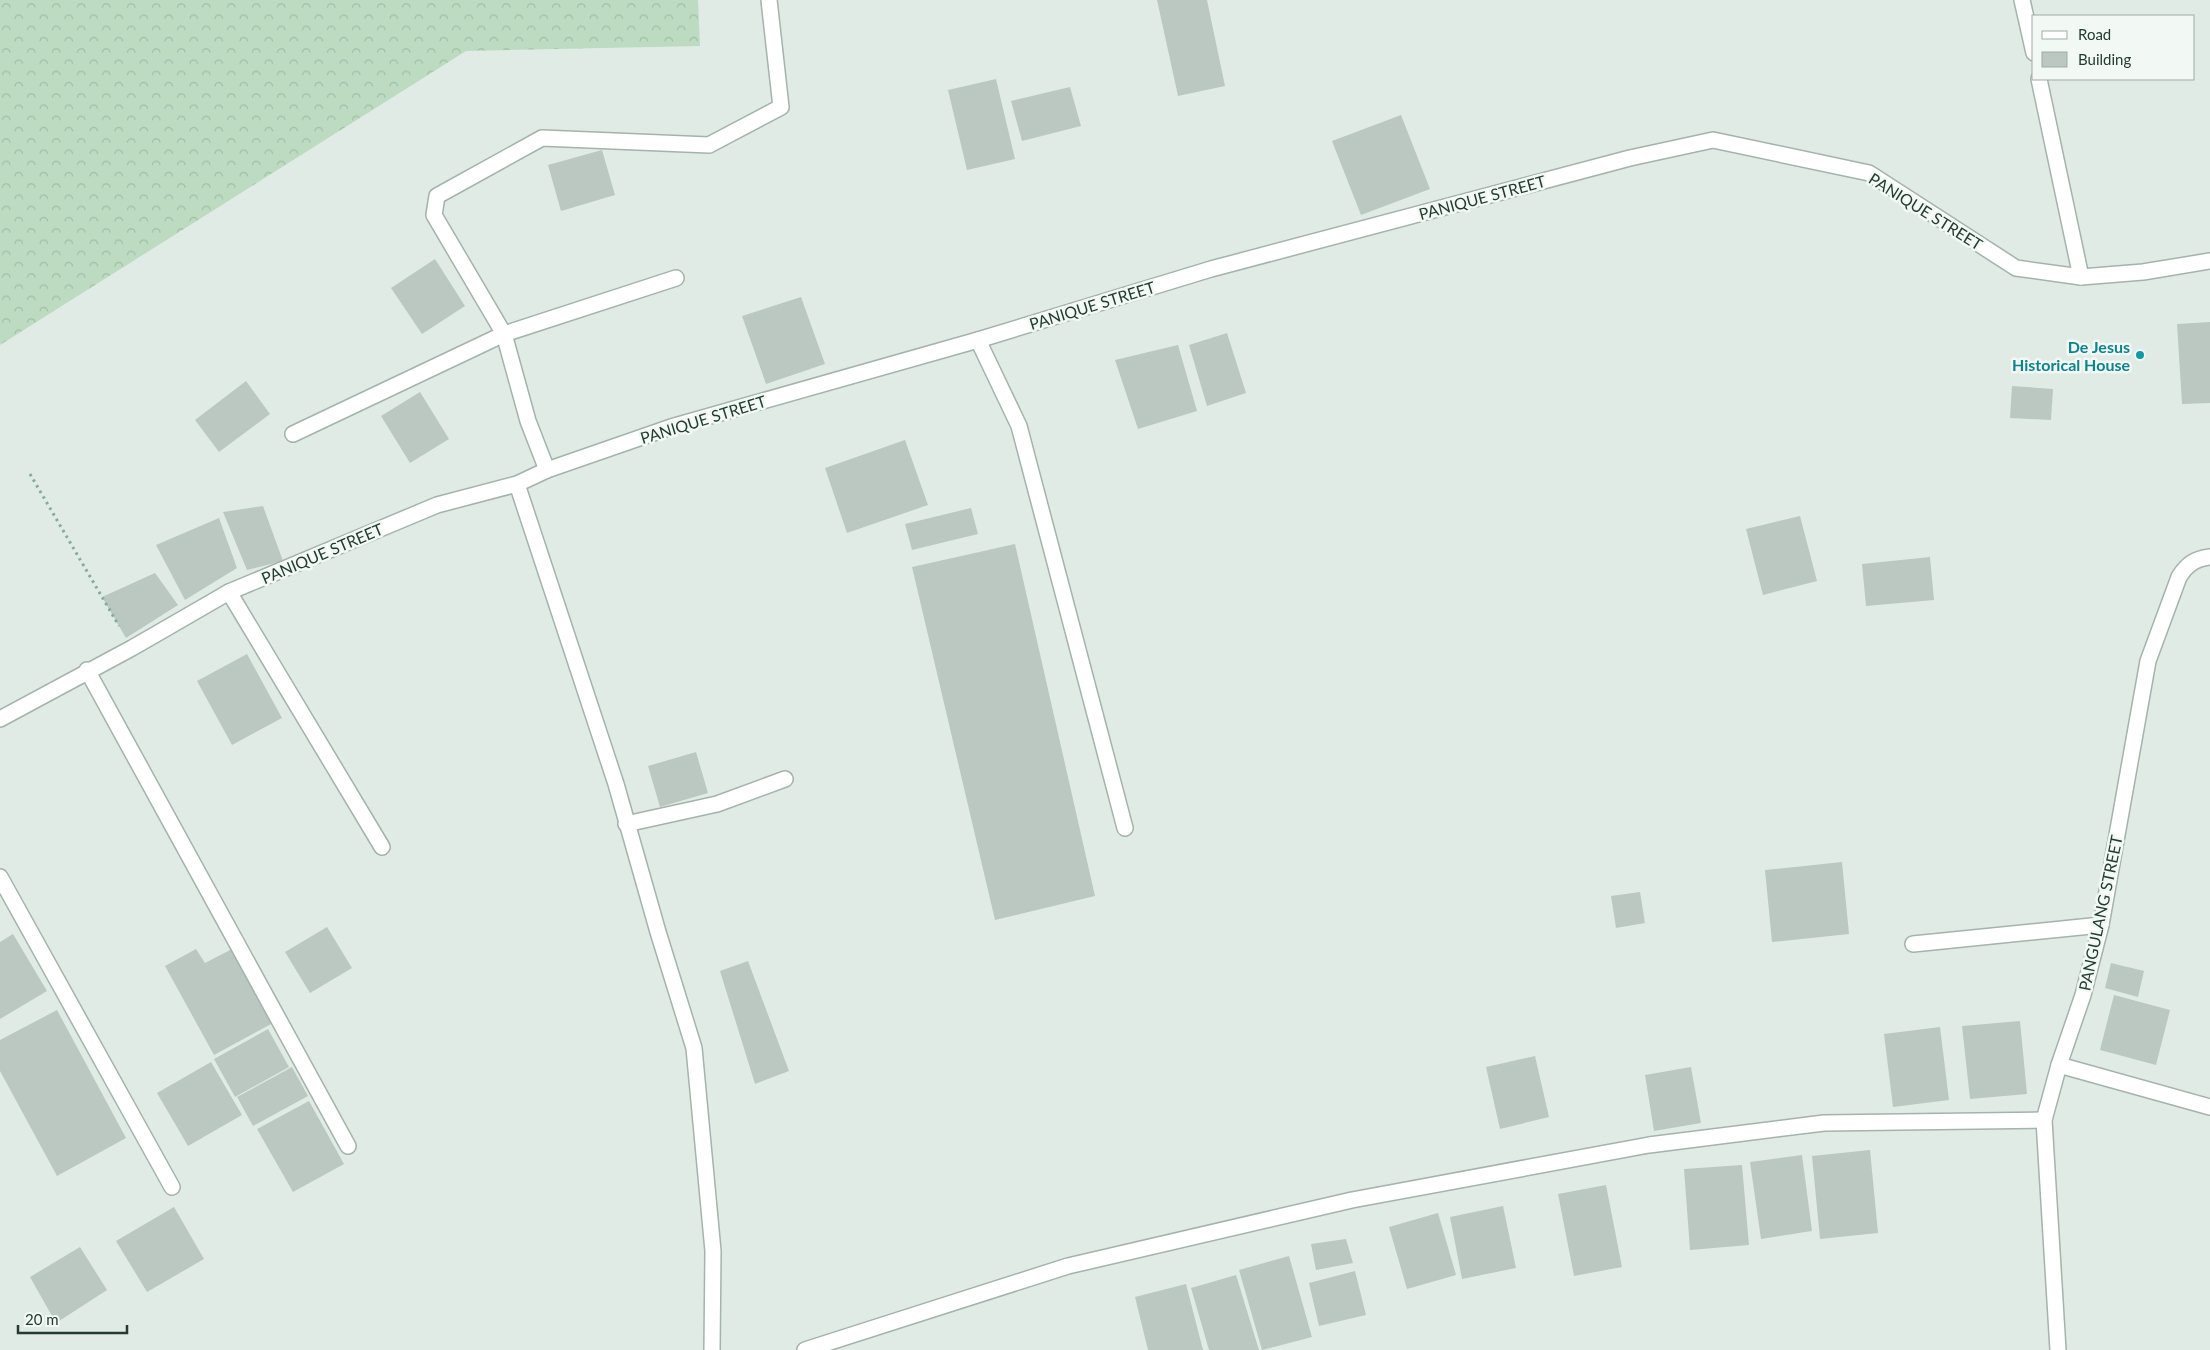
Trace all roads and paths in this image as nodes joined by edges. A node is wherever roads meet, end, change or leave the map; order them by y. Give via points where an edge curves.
1 (769, 0) edge
2 (2022, 0) edge
3 (2032, 44) edge
4 (2039, 80) edge
5 (2210, 261) edge
6 (2081, 277) junction
7 (676, 278) dead end
8 (504, 334) junction
9 (978, 340) junction
10 (293, 434) dead end
11 (547, 470) junction
12 (30, 474) dead end
13 (517, 484) junction
14 (2210, 557) edge
15 (229, 592) junction
16 (132, 648) junction
17 (88, 670) junction
18 (0, 719) edge
19 (785, 779) dead end
20 (626, 824) junction
21 (1125, 828) dead end
22 (382, 847) dead end
23 (0, 877) edge
24 (2101, 925) junction
25 (1913, 944) dead end
26 (2059, 1065) junction
27 (2210, 1107) edge
28 (2044, 1120) junction
29 (348, 1146) dead end
30 (172, 1187) dead end
31 (712, 1350) edge
32 (805, 1350) edge
33 (2058, 1350) edge

1 - 8 street via 781,107 709,145 542,138 437,196 434,214
2 - 3 street
4 - 6 street
5 - 6 street, PANIQUE STREET via 2143,272
6 - 9 street, PANIQUE STREET via 2016,268 1869,173 1713,140 1630,158 1211,270
7 - 8 street
8 - 10 street
8 - 11 street via 528,421
9 - 11 street, PANIQUE STREET via 671,427
9 - 21 street via 1019,426
11 - 13 street, PANIQUE STREET
12 - 16 path
13 - 15 street, PANIQUE STREET via 437,504
13 - 20 street via 616,784
14 - 24 street, PANGULANG STREET via 2186,565 2148,661
15 - 16 street, PANIQUE STREET
15 - 22 street
16 - 17 street, PANIQUE STREET
17 - 18 street, PANIQUE STREET
17 - 29 street
19 - 20 street via 717,804
20 - 31 street via 694,1048 713,1251
23 - 30 street
24 - 25 street
24 - 26 street, PANGULANG STREET via 2084,994
26 - 27 street
26 - 28 street, PANGULANG STREET
28 - 32 street via 1824,1123 1649,1145 1352,1200 1086,1261
28 - 33 street, PANGULANG STREET

